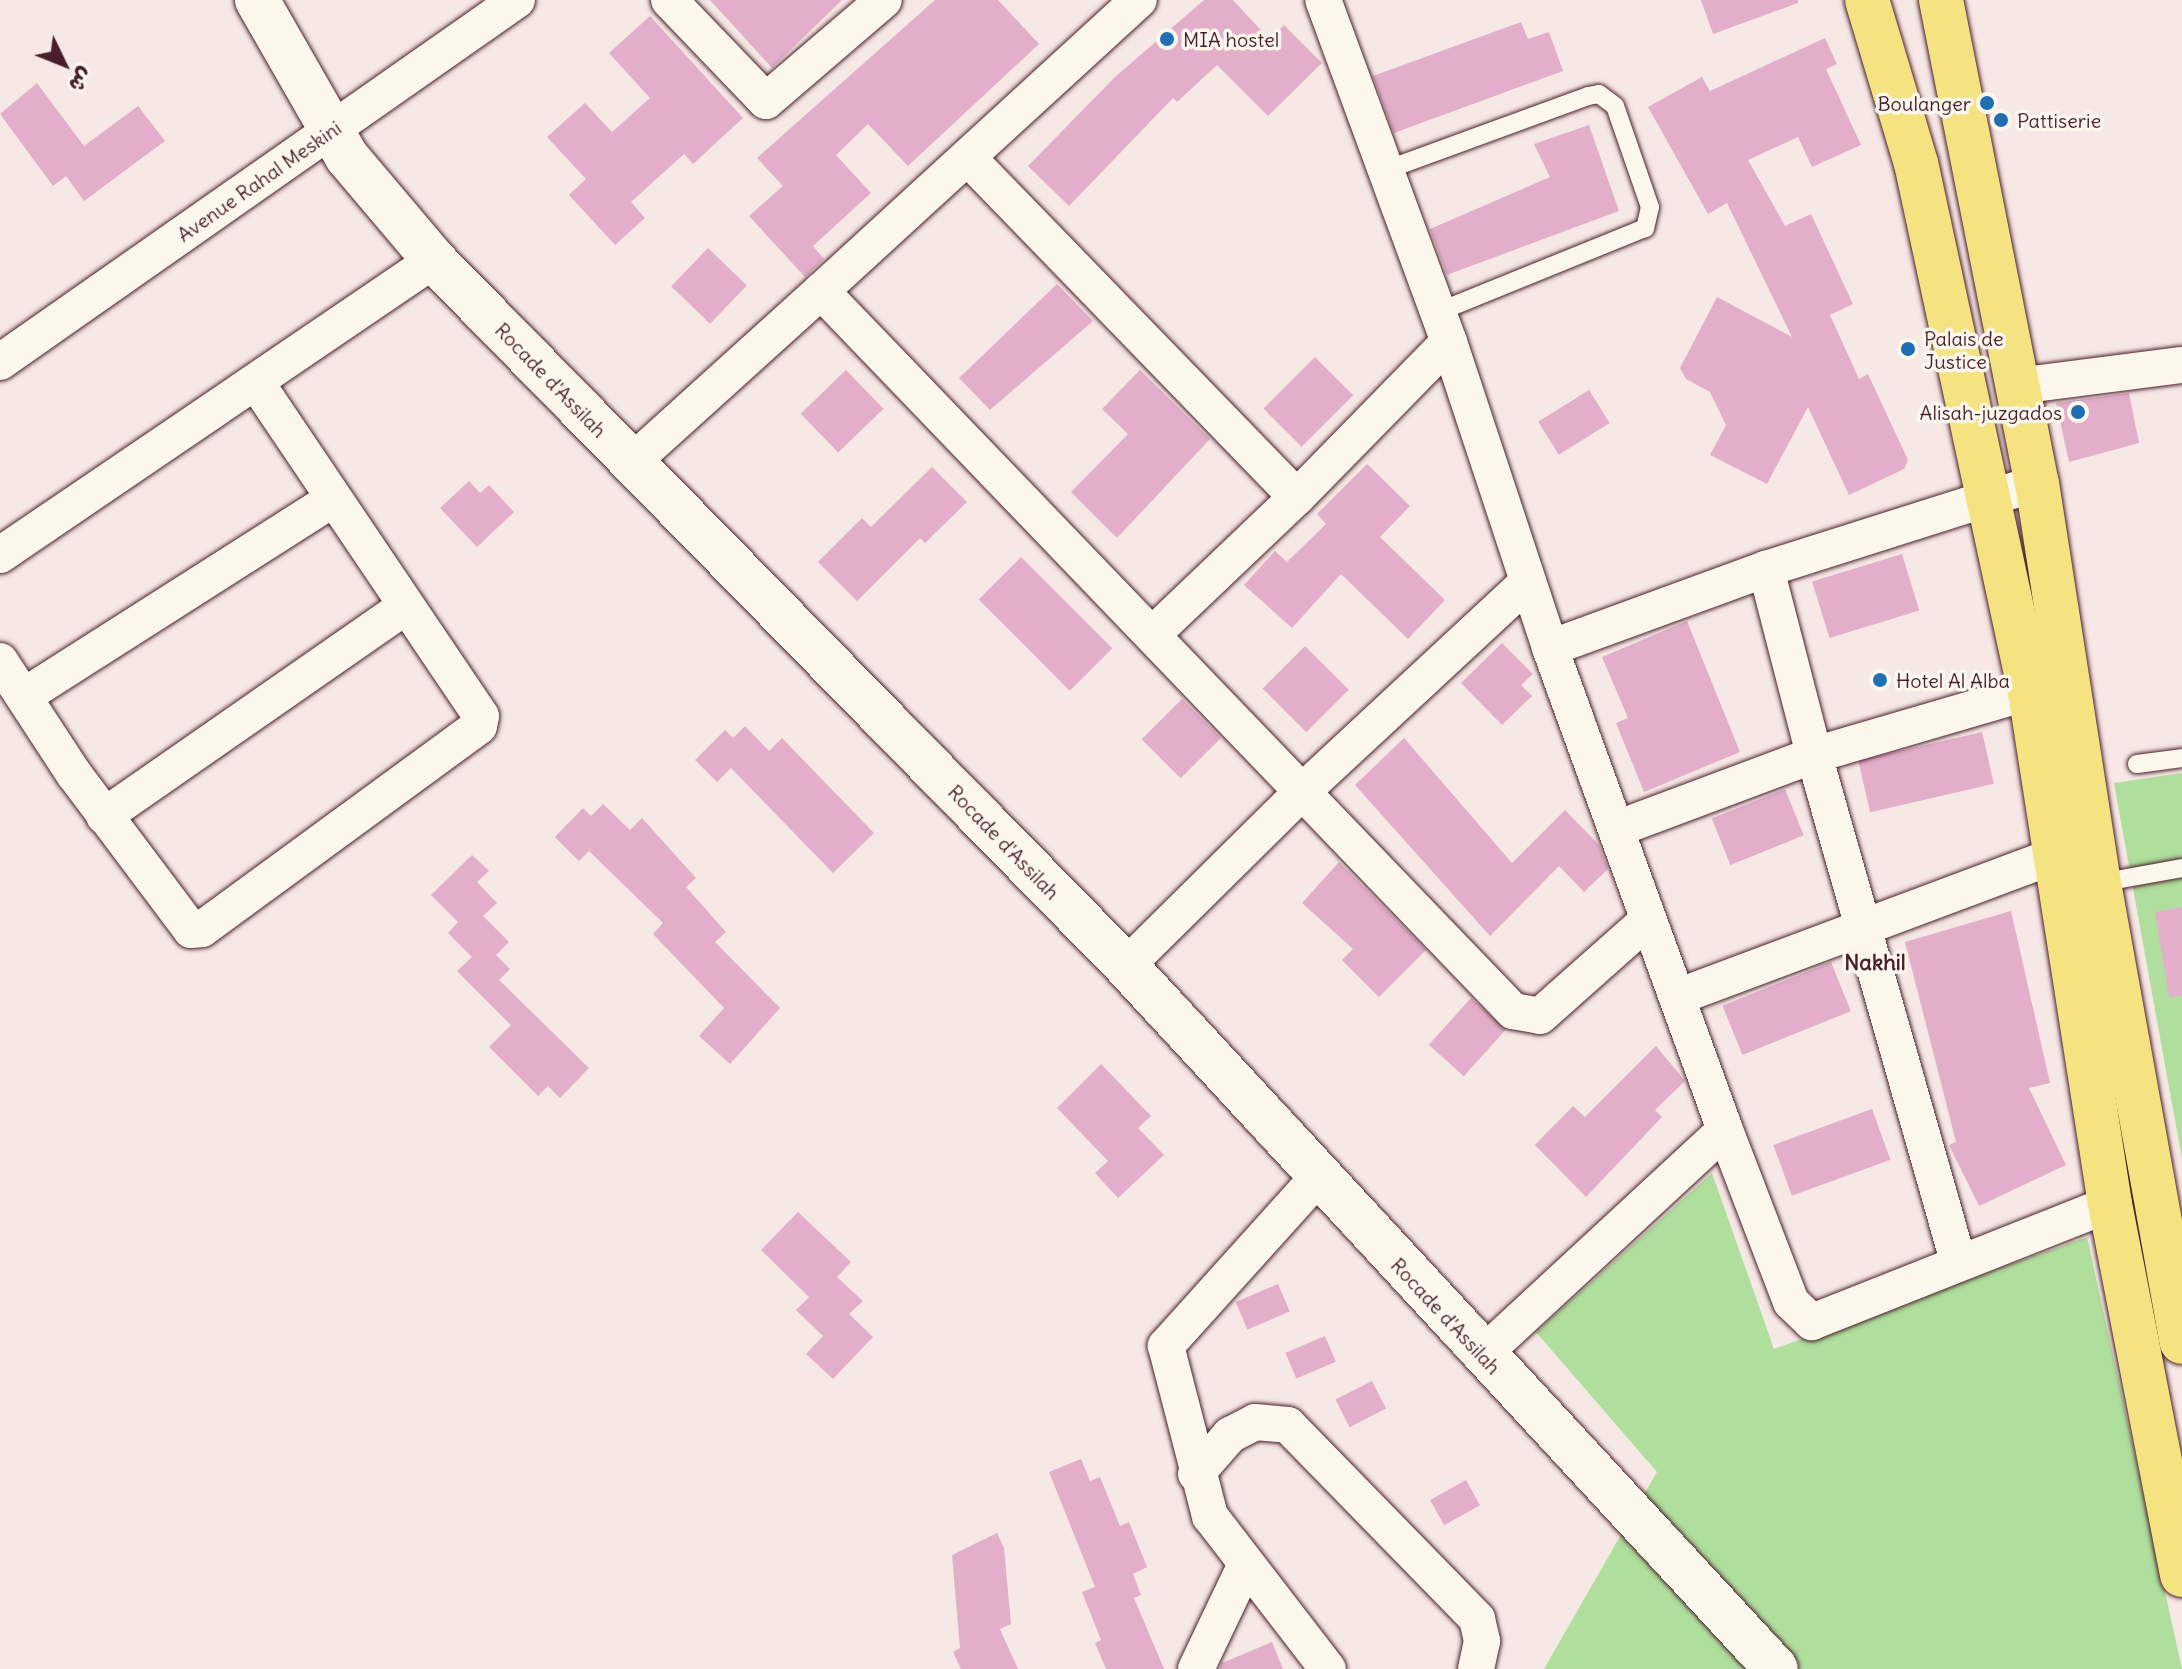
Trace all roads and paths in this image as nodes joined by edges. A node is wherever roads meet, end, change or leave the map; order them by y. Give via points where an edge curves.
1 (257, 0) edge
2 (517, 0) edge
3 (669, 0) edge
4 (884, 0) edge
5 (1139, 0) edge
6 (1867, 0) edge
7 (1941, 0) edge
8 (1326, 1) edge
9 (330, 130) junction
10 (968, 158) junction
11 (1386, 170) junction
12 (434, 260) junction
13 (821, 291) junction
14 (1443, 327) junction
15 (0, 362) edge
16 (2182, 365) edge
17 (257, 384) junction
18 (2017, 386) junction
19 (632, 462) junction
20 (2037, 483) junction
21 (1990, 494) junction
22 (1297, 497) junction
23 (333, 499) junction
24 (0, 555) edge
25 (1766, 569) junction
26 (1528, 582) junction
27 (405, 607) junction
28 (1154, 633) junction
29 (1550, 648) junction
30 (0, 661) edge
31 (2030, 692) junction
32 (24, 696) junction
33 (1814, 755) junction
34 (2182, 758) edge
35 (2137, 764) dead end
36 (1304, 790) junction
37 (104, 816) junction
38 (1616, 829) junction
39 (2056, 855) junction
40 (2182, 868) edge
41 (2099, 883) junction
42 (1648, 920) junction
43 (1859, 929) junction
44 (1126, 966) junction
45 (1677, 997) junction
46 (1725, 1130) junction
47 (1319, 1176) junction
48 (2169, 1193) edge
49 (2110, 1204) junction
50 (1958, 1261) junction
51 (2182, 1342) edge
52 (1482, 1355) junction
53 (1196, 1474) junction
54 (1246, 1564) junction
55 (2182, 1575) edge
56 (1196, 1669) edge
57 (1328, 1669) edge
58 (1476, 1669) edge
59 (1776, 1669) edge

1 - 9 street, Rocade d'Assilah
2 - 9 street, Avenue Rahal Meskini
3 - 4 street via 766,101
5 - 10 street
6 - 21 main road via 1916,163
7 - 18 main road
8 - 11 street
9 - 12 street, Rocade d'Assilah via 366,183
9 - 15 street, Avenue Rahal Meskini
10 - 13 street
10 - 22 street
11 - 14 street
11 - 14 lane via 1588,96 1599,94 1615,106 1650,207 1645,228
12 - 17 street
12 - 19 street, Rocade d'Assilah
13 - 19 street
13 - 28 street
14 - 22 street
14 - 26 street
16 - 18 street
17 - 23 street
17 - 24 street
18 - 20 main road
19 - 44 street, Rocade d'Assilah
20 - 21 street
20 - 41 main road
21 - 25 street
21 - 31 main road
22 - 28 street
23 - 27 street
23 - 32 street
25 - 29 street
25 - 33 street
26 - 29 street
26 - 36 street
27 - 37 street
27 - 37 street via 481,716 479,726 202,929 186,927
28 - 36 street
29 - 38 street
30 - 32 street
31 - 33 street
31 - 39 main road
32 - 37 street
33 - 38 street
33 - 43 street
34 - 35 lane
36 - 42 street via 1521,1015 1547,1010
36 - 44 street
38 - 42 street
39 - 43 street
39 - 49 main road
40 - 41 lane
41 - 48 main road
42 - 45 street
43 - 45 street
43 - 50 street
44 - 47 street, Rocade d'Assilah
45 - 46 street
46 - 50 street via 1791,1302 1805,1320 1828,1317
46 - 52 street
47 - 52 street, Rocade d'Assilah
47 - 53 street via 1173,1332 1166,1346
48 - 51 main road
49 - 50 street
49 - 55 main road
52 - 59 street, Rocade d'Assilah
53 - 54 street via 1210,1516
53 - 58 street via 1243,1428 1273,1420 1288,1425 1477,1619 1482,1641
54 - 56 street
54 - 57 street

